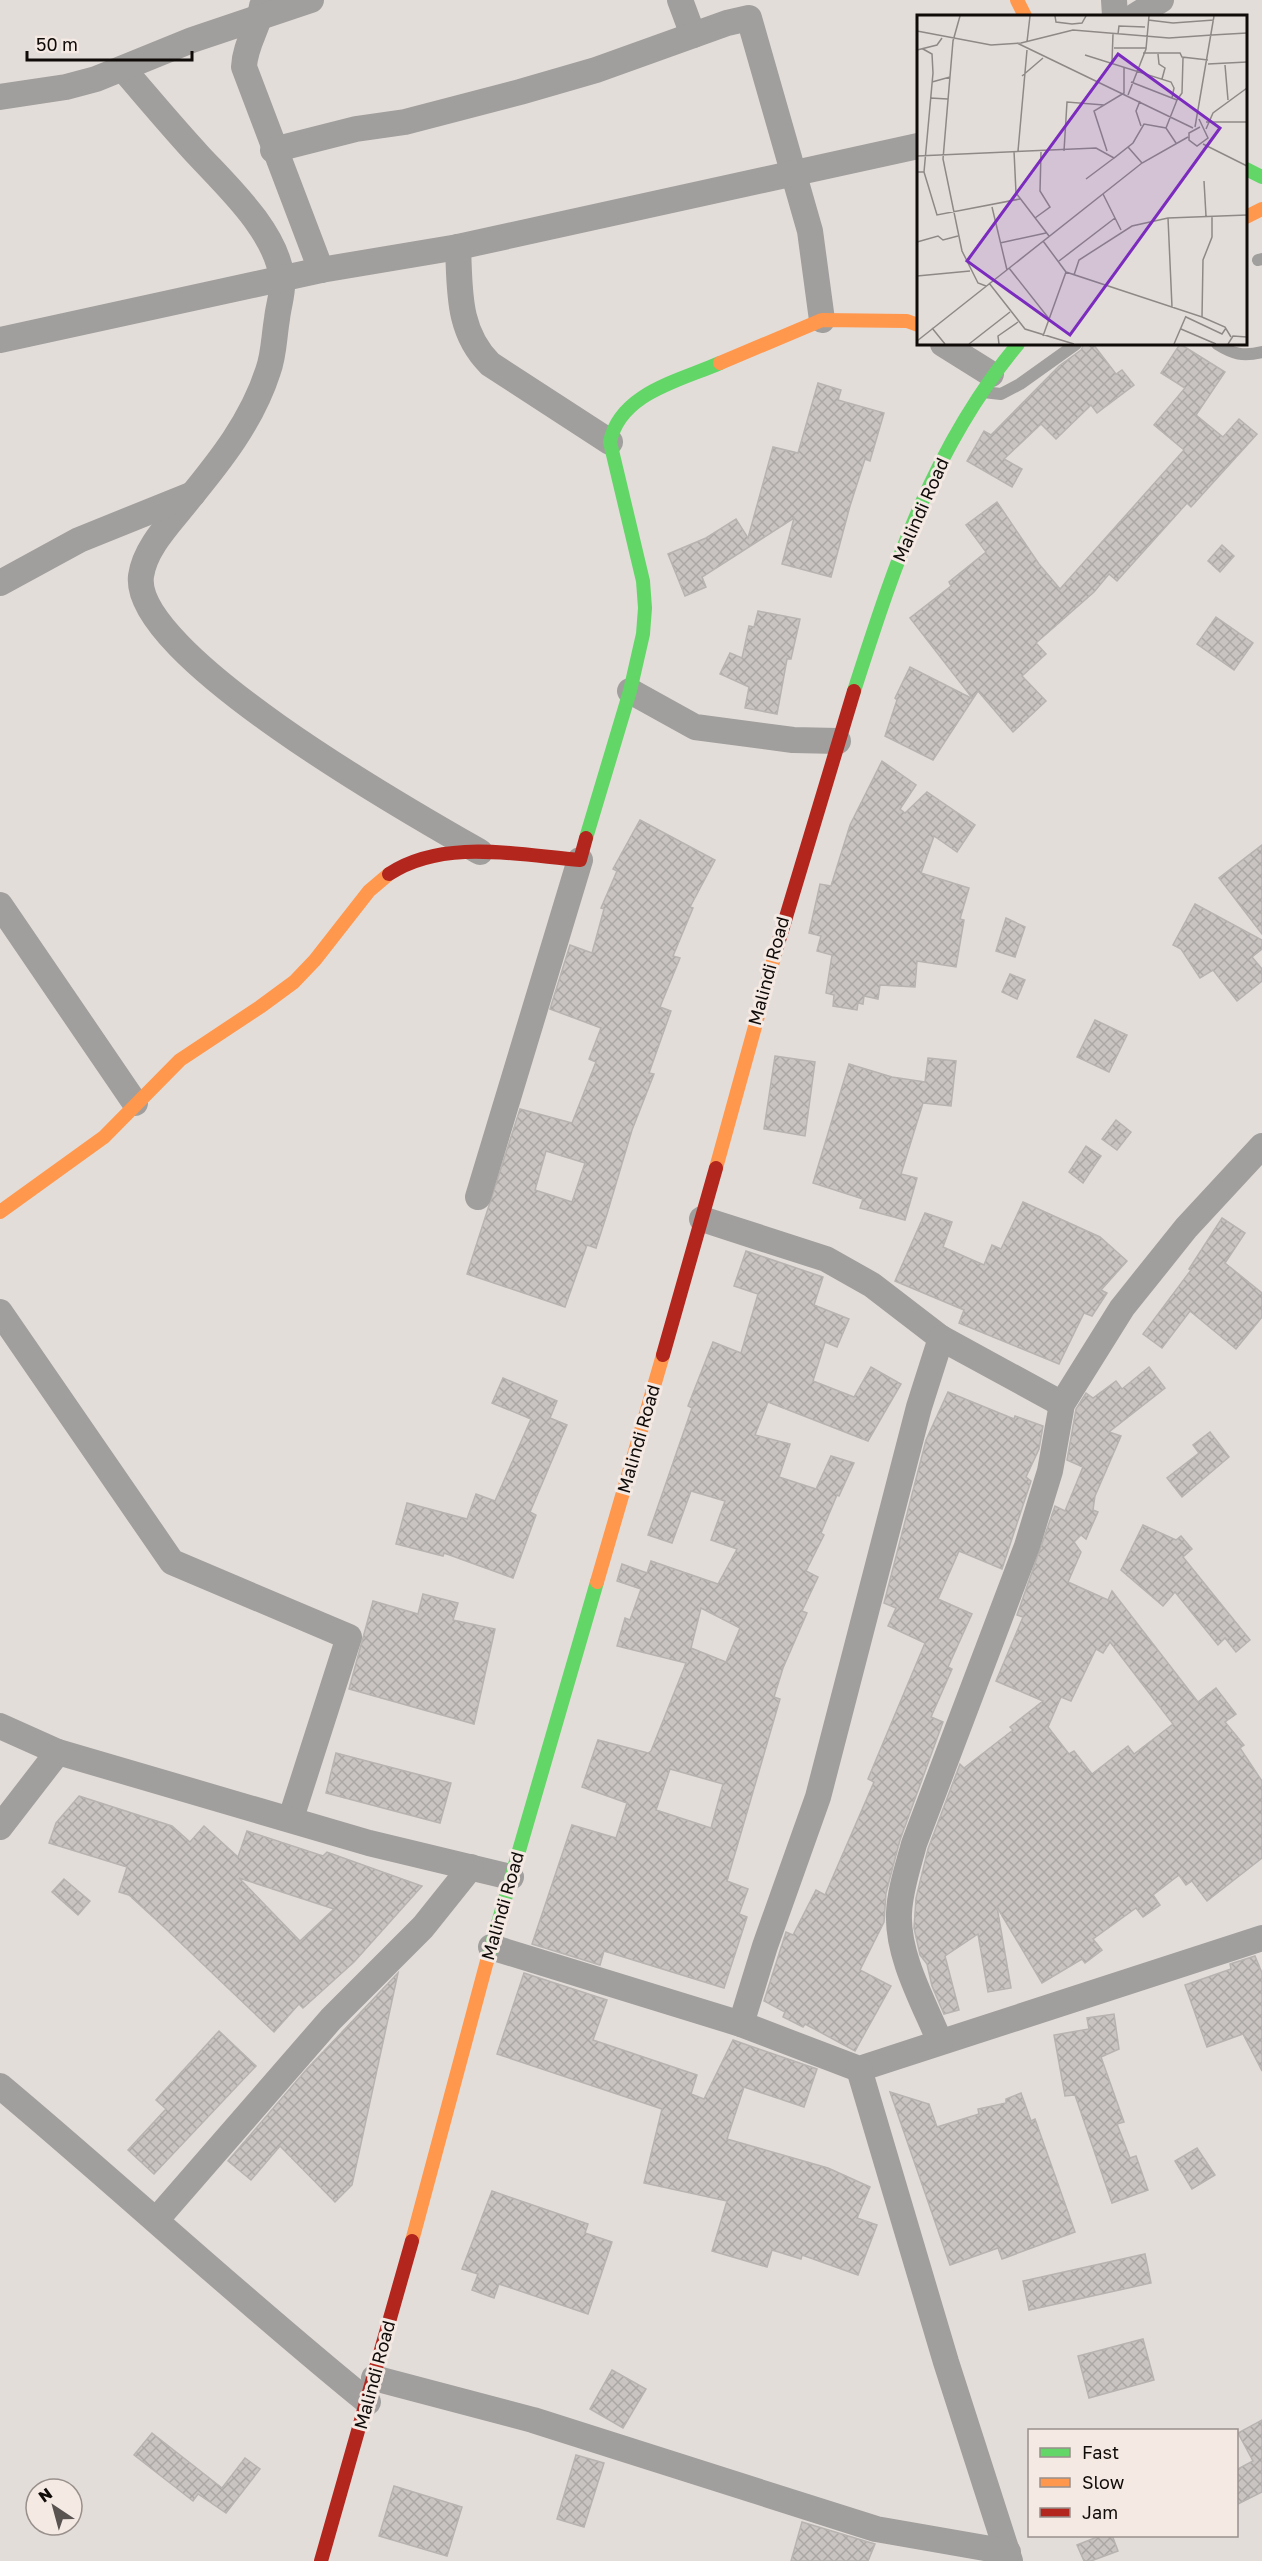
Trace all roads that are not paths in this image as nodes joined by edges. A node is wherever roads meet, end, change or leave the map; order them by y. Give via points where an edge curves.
1 (311, 0) edge
2 (680, 0) edge
3 (1017, 0) edge
4 (1114, 0) edge
5 (1161, 0) edge
6 (261, 8) edge
7 (747, 9) edge
8 (1024, 15) edge
9 (1115, 15) edge
10 (1137, 15) edge
11 (693, 35) junction
12 (124, 70) junction
13 (0, 97) edge
14 (917, 146) edge
15 (273, 150) junction
16 (1247, 170) edge
17 (792, 175) junction
18 (1262, 177) edge
19 (1262, 209) edge
20 (1247, 216) edge
21 (458, 247) junction
22 (321, 270) junction
23 (282, 278) junction
24 (822, 320) junction
25 (917, 326) edge
26 (0, 340) edge
27 (944, 345) edge
28 (1017, 345) edge
29 (1075, 345) edge
30 (1219, 345) edge
31 (1262, 352) edge
32 (985, 383) junction
33 (610, 442) junction
34 (193, 494) junction
35 (0, 584) edge
36 (630, 691) junction
37 (838, 741) junction
38 (480, 852) junction
39 (580, 860) junction
40 (0, 905) edge
41 (135, 1103) junction
42 (1262, 1146) edge
43 (478, 1197) dead end
44 (0, 1212) edge
45 (702, 1219) junction
46 (0, 1312) edge
47 (941, 1338) junction
48 (1062, 1404) junction
49 (0, 1726) edge
50 (58, 1752) junction
51 (291, 1818) junction
52 (0, 1827) edge
53 (471, 1867) junction
54 (511, 1877) junction
55 (1262, 1938) edge
56 (491, 1947) junction
57 (741, 2024) junction
58 (940, 2042) junction
59 (859, 2069) junction
60 (0, 2086) edge
61 (157, 2219) junction
62 (374, 2378) junction
63 (368, 2402) junction
64 (1009, 2557) edge
65 (321, 2561) edge

1 - 6 street
2 - 11 street
3 - 8 main road
4 - 9 street
5 - 10 street
6 - 12 street
6 - 15 street via 245,50 244,67
7 - 11 street
7 - 17 street
11 - 15 street via 520,92
12 - 13 street via 66,87
12 - 23 street via 247,208 268,239
14 - 17 street
15 - 22 street
16 - 18 main road
17 - 21 street
17 - 24 street via 810,231
19 - 20 main road
21 - 22 street
21 - 33 street via 461,309 477,351 499,370
22 - 23 street
23 - 26 street
23 - 34 street via 269,370 255,404 227,453
24 - 25 main road via 906,321
24 - 33 main road via 636,400 623,410 613,426
27 - 32 street
28 - 32 main road, Malindi Road
29 - 32 lane via 1001,394
30 - 31 lane via 1246,356
32 - 37 main road, Malindi Road via 908,533
33 - 36 main road via 643,581 643,634
34 - 35 street via 79,540
34 - 38 street via 147,555 141,577 144,599 153,616 178,645 279,728 337,769
36 - 37 street via 703,729
36 - 39 main road
37 - 45 main road, Malindi Road via 779,934
38 - 39 main road
38 - 41 main road via 413,861 380,880 352,908 315,960 286,988 180,1060
39 - 43 street
40 - 41 street
41 - 44 main road via 85,1152
42 - 48 street via 1186,1228 1122,1308
45 - 47 street via 826,1259 872,1285
45 - 54 main road, Malindi Road
46 - 51 street via 172,1562 349,1637
47 - 48 street
47 - 57 street via 919,1407 818,1797
48 - 58 street via 1050,1471 1027,1546 914,1844 901,1895 899,1916 906,1954
49 - 50 street
50 - 51 street
50 - 52 street
51 - 53 street via 369,1843
53 - 54 street
53 - 61 street via 423,1927 331,2019
54 - 56 main road, Malindi Road
55 - 58 street
56 - 57 street
56 - 62 main road, Malindi Road
57 - 59 street
58 - 59 street
59 - 64 street
60 - 61 street
61 - 63 street via 256,2310
62 - 63 main road, Malindi Road
62 - 64 street via 533,2420 876,2529
63 - 65 main road, Malindi Road

